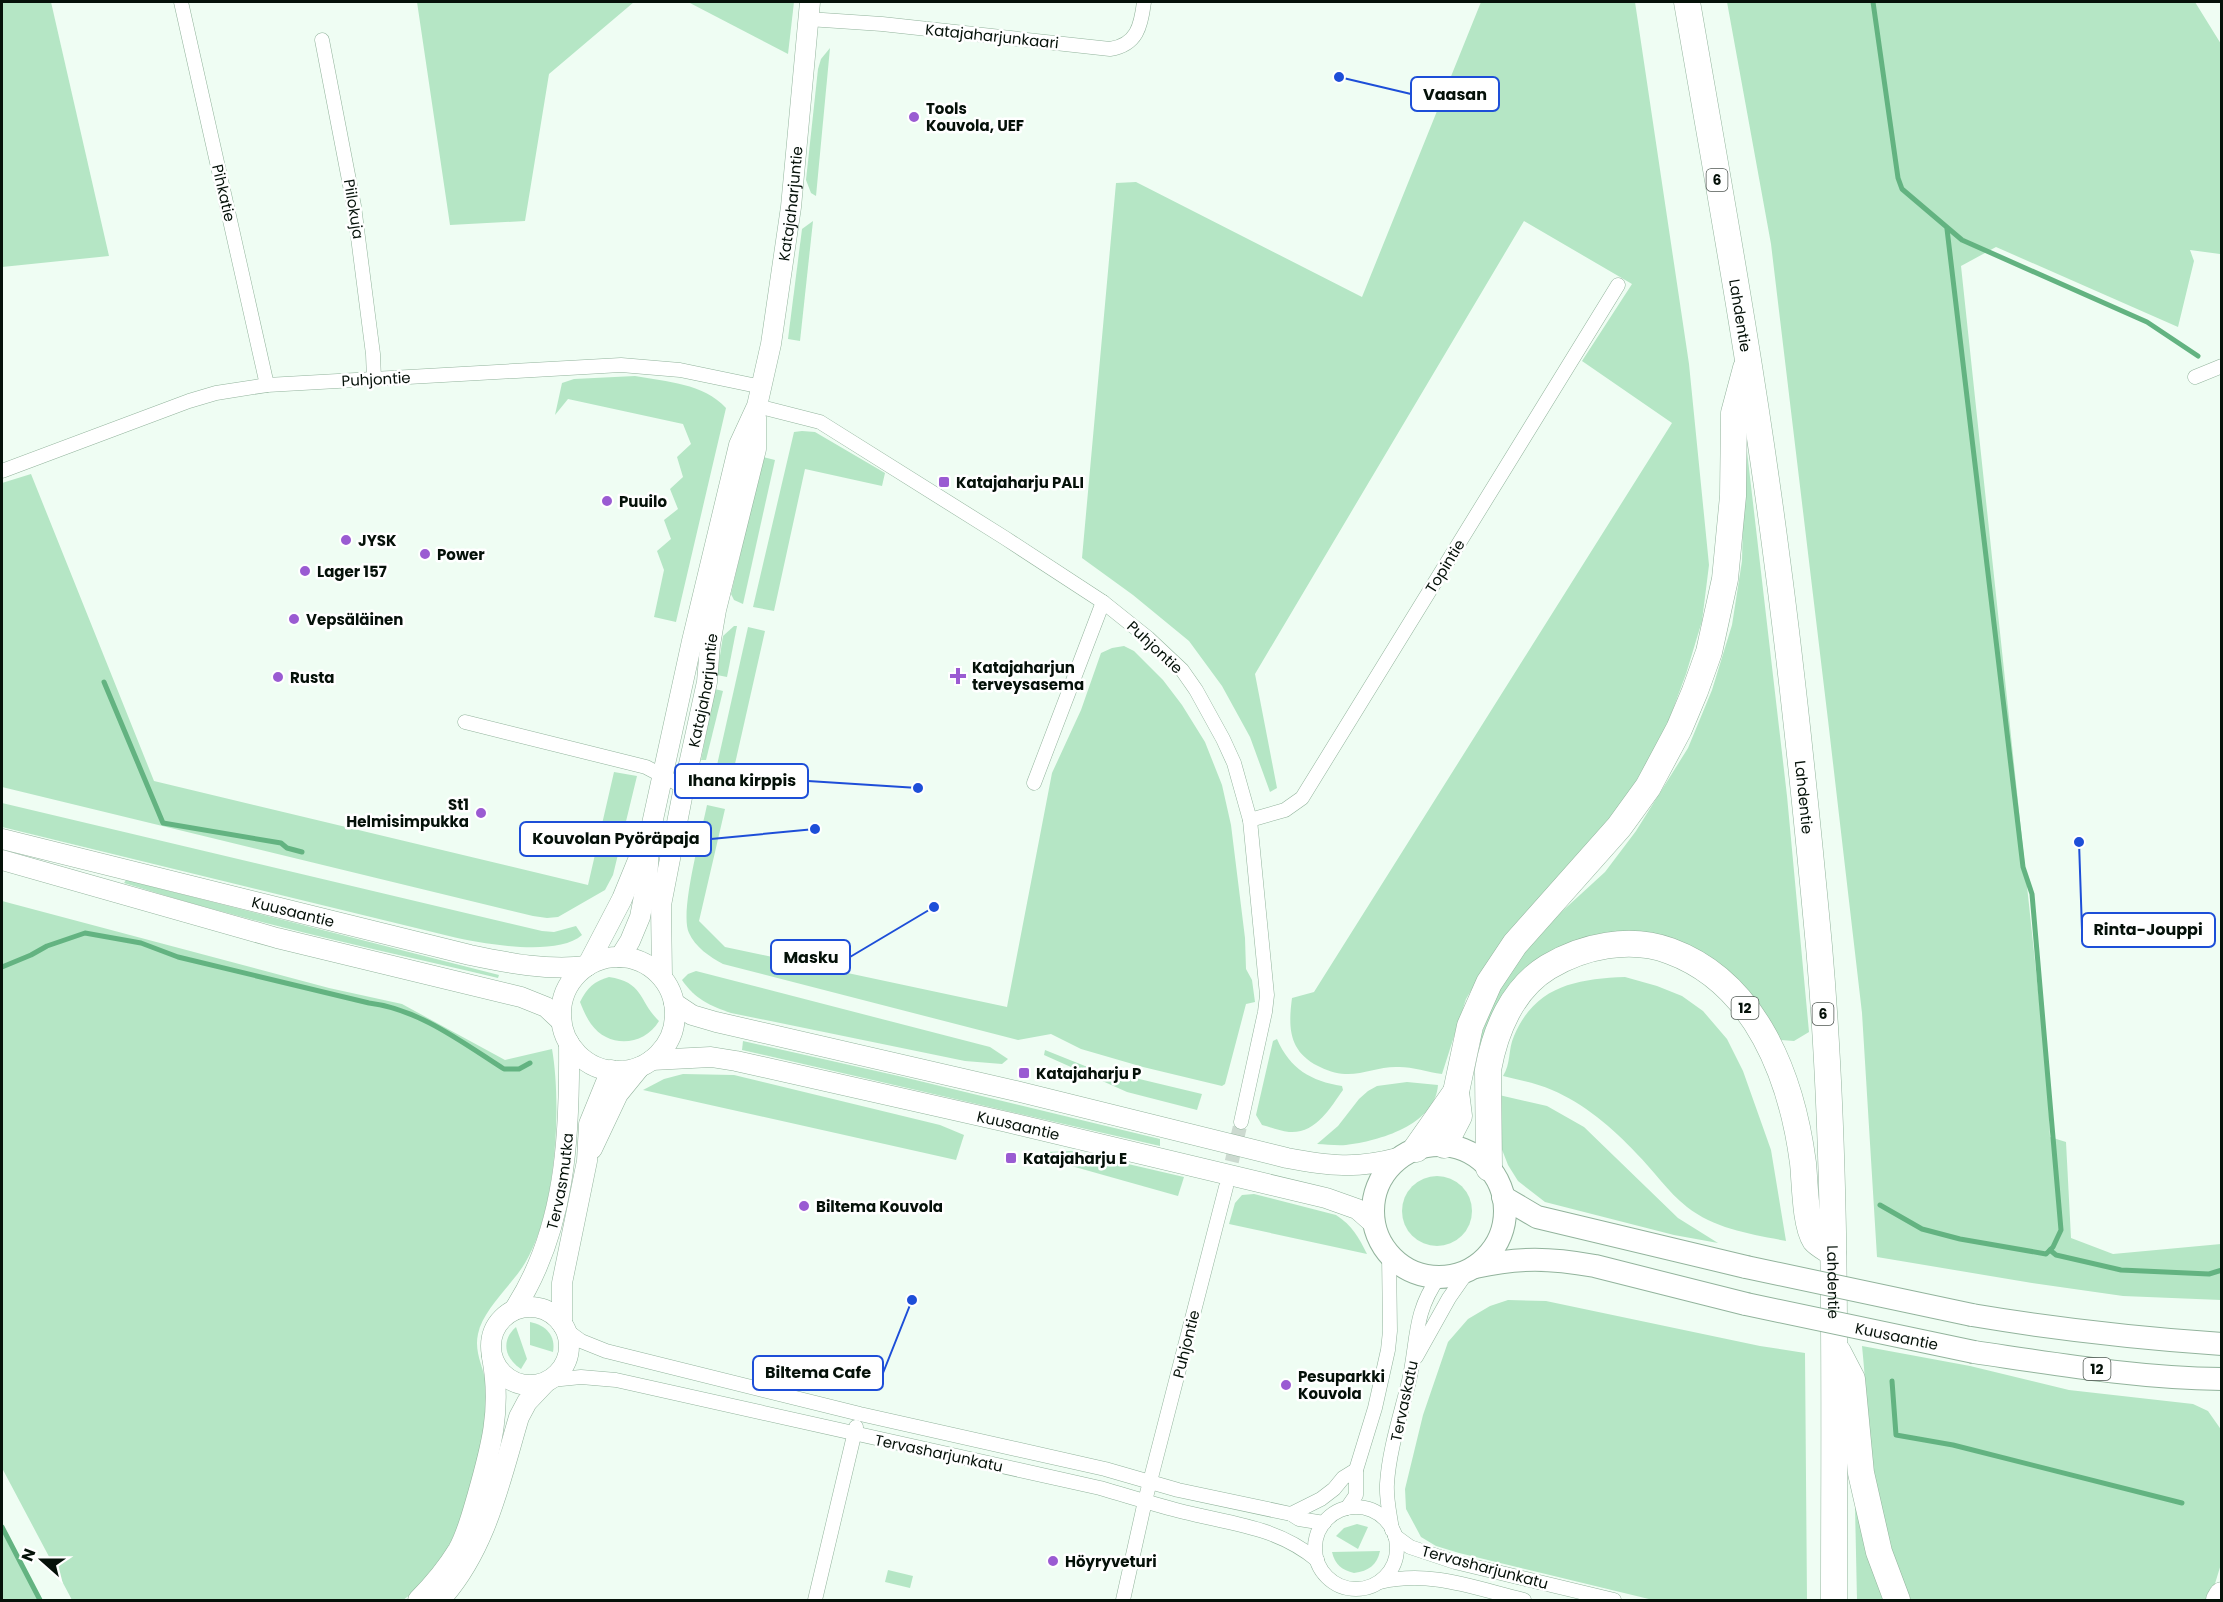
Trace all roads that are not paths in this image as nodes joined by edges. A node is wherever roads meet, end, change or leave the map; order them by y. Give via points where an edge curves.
1 (181, 2) edge
2 (1144, 2) edge
3 (1687, 2) edge
4 (809, 10) edge
5 (321, 40) dead end
6 (1618, 285) dead end
7 (1748, 359) junction
8 (2222, 366) edge
9 (2195, 377) dead end
10 (374, 379) junction
11 (267, 385) junction
12 (760, 396) junction
13 (2, 471) edge
14 (1103, 602) junction
15 (465, 723) dead end
16 (662, 775) junction
17 (1034, 783) dead end
18 (684, 787) junction
19 (1250, 820) junction
20 (650, 832) junction
21 (2, 839) edge
22 (2, 860) edge
23 (620, 957) junction
24 (587, 966) junction
25 (662, 977) junction
26 (674, 1003) junction
27 (561, 1021) junction
28 (569, 1043) junction
29 (646, 1063) junction
30 (611, 1071) junction
31 (1456, 1092) junction
32 (1241, 1122) tunnel mouth
33 (1443, 1145) junction
34 (1407, 1154) junction
35 (587, 1161) junction
36 (1489, 1168) junction
37 (1226, 1187) tunnel mouth
38 (1503, 1197) junction
39 (1374, 1224) junction
40 (1833, 1253) junction
41 (1389, 1254) junction
42 (1470, 1268) junction
43 (1438, 1277) junction
44 (514, 1310) junction
45 (564, 1327) junction
46 (2222, 1344) edge
47 (1834, 1347) junction
48 (492, 1357) junction
49 (1413, 1364) junction
50 (2222, 1379) edge
51 (548, 1381) junction
52 (860, 1414) junction
53 (854, 1434) junction
54 (1356, 1470) junction
55 (1151, 1481) junction
56 (1146, 1501) junction
57 (1347, 1508) junction
58 (1291, 1515) junction
59 (1324, 1523) junction
60 (1394, 1533) junction
61 (1317, 1560) junction
62 (1380, 1582) junction
63 (2222, 1595) edge
64 (418, 1600) edge
65 (440, 1600) edge
66 (815, 1600) edge
67 (1123, 1600) edge
68 (1524, 1600) edge
69 (1603, 1600) edge
70 (1834, 1600) edge
71 (1897, 1600) edge
72 (2219, 1600) edge

1 - 11 street, Pihkatie
2 - 4 street, Katajaharjunkaari via 1130,43 1110,49 893,26
3 - 7 highway, Lahdentie / 6
4 - 12 main road, Katajaharjuntie via 791,207
5 - 10 street, Piilokuja via 354,207
6 - 19 street, Topintie via 1302,798 1285,810
7 - 31 highway via 1734,413 1733,496 1725,579 1709,652 1695,691 1648,787 1612,835 1515,944 1489,983 1470,1026
7 - 40 highway, Lahdentie / 6 via 1779,572 1818,938 1833,1174
8 - 9 street
10 - 11 street, Puhjontie
10 - 12 street, Puhjontie via 621,365 680,370
11 - 13 street, Puhjontie via 189,401
12 - 14 street, Puhjontie via 820,422
12 - 16 main road, Katajaharjuntie via 739,445
12 - 18 main road, Katajaharjuntie via 756,449 717,610 707,682
14 - 17 street
14 - 19 street, Puhjontie via 1164,652 1196,690 1234,763
15 - 16 street
16 - 18 street
16 - 20 main road, Katajaharjuntie
18 - 25 main road, Katajaharjuntie via 661,905
19 - 32 street, Puhjontie via 1267,996
20 - 23 main road, Katajaharjuntie via 640,917
20 - 24 main road
21 - 24 main road, Kuusaantie via 470,955 526,966
22 - 27 main road, Kuusaantie via 266,936 521,997 546,1008
23 - 24 main road via 608,957
23 - 25 main road via 647,964
24 - 27 main road via 567,990
25 - 26 main road
26 - 29 main road via 669,1041
26 - 34 main road via 692,1015 716,1022 1320,1165 1372,1165
27 - 28 main road
28 - 30 main road via 587,1062
28 - 44 main road, Tervasmutka via 568,1126 561,1189 545,1249
29 - 30 main road via 631,1070
29 - 35 main road via 618,1094
29 - 39 main road, Kuusaantie via 711,1057 736,1061 1335,1200 1357,1209
30 - 35 main road, Tervasmutka via 589,1124
31 - 33 highway via 1459,1116
31 - 34 highway
33 - 34 main road
33 - 36 main road via 1469,1152
34 - 39 main road via 1385,1172 1377,1188
35 - 45 main road, Tervasmutka via 562,1284
36 - 38 main road, 12
36 - 40 highway, 12 via 1488,1070 1502,1023 1515,998 1545,969 1580,951 1618,944 1664,949 1691,960 1718,978 1754,1017 1772,1049 1794,1119 1815,1240
37 - 55 street, Puhjontie
38 - 42 main road via 1499,1238 1492,1250
38 - 46 main road, bridge via 1537,1218 1972,1315 2106,1335
39 - 41 main road
40 - 47 highway, Lahdentie / 6
41 - 43 main road via 1411,1271
41 - 54 street, Tervaskatu via 1388,1350
42 - 43 main road
42 - 49 street via 1442,1309
42 - 50 main road, Kuusaantie / 12, bridge via 1521,1259 1572,1262 1974,1352 2115,1372
43 - 49 street, Tervaskatu via 1420,1311
44 - 45 main road via 541,1308 553,1314
44 - 48 main road via 505,1316 493,1335
45 - 51 main road via 569,1354 565,1365
45 - 52 street, Tervasharjunkatu via 581,1341 606,1351
47 - 70 highway, Lahdentie / 6
47 - 71 highway via 1852,1379 1863,1483 1878,1552
48 - 51 main road via 504,1376 514,1382 525,1385
48 - 64 main road via 497,1383 495,1428 471,1516 459,1548
49 - 60 street, Tervaskatu via 1387,1484
51 - 53 street, Tervasharjunkatu via 581,1377 616,1380
51 - 65 main road via 527,1402 519,1417 483,1532 455,1585
52 - 53 street
52 - 55 street, Tervasharjunkatu
53 - 56 street, Tervasharjunkatu
53 - 66 street
54 - 57 street, Tervaskatu via 1356,1495
54 - 58 street via 1321,1499
55 - 56 street, Puhjontie
55 - 58 street, Tervasharjunkatu
56 - 61 street, Tervasharjunkatu via 1274,1533
56 - 67 street, Puhjontie
57 - 59 street
57 - 60 street via 1373,1511
58 - 59 street, Tervasharjunkatu
59 - 61 street via 1316,1541
60 - 62 street via 1395,1562
60 - 69 street, Tervasharjunkatu via 1410,1547 1455,1562
61 - 62 street via 1322,1572 1342,1587 1368,1588
62 - 68 street, Tervasharjunkatu via 1426,1577
63 - 72 highway

